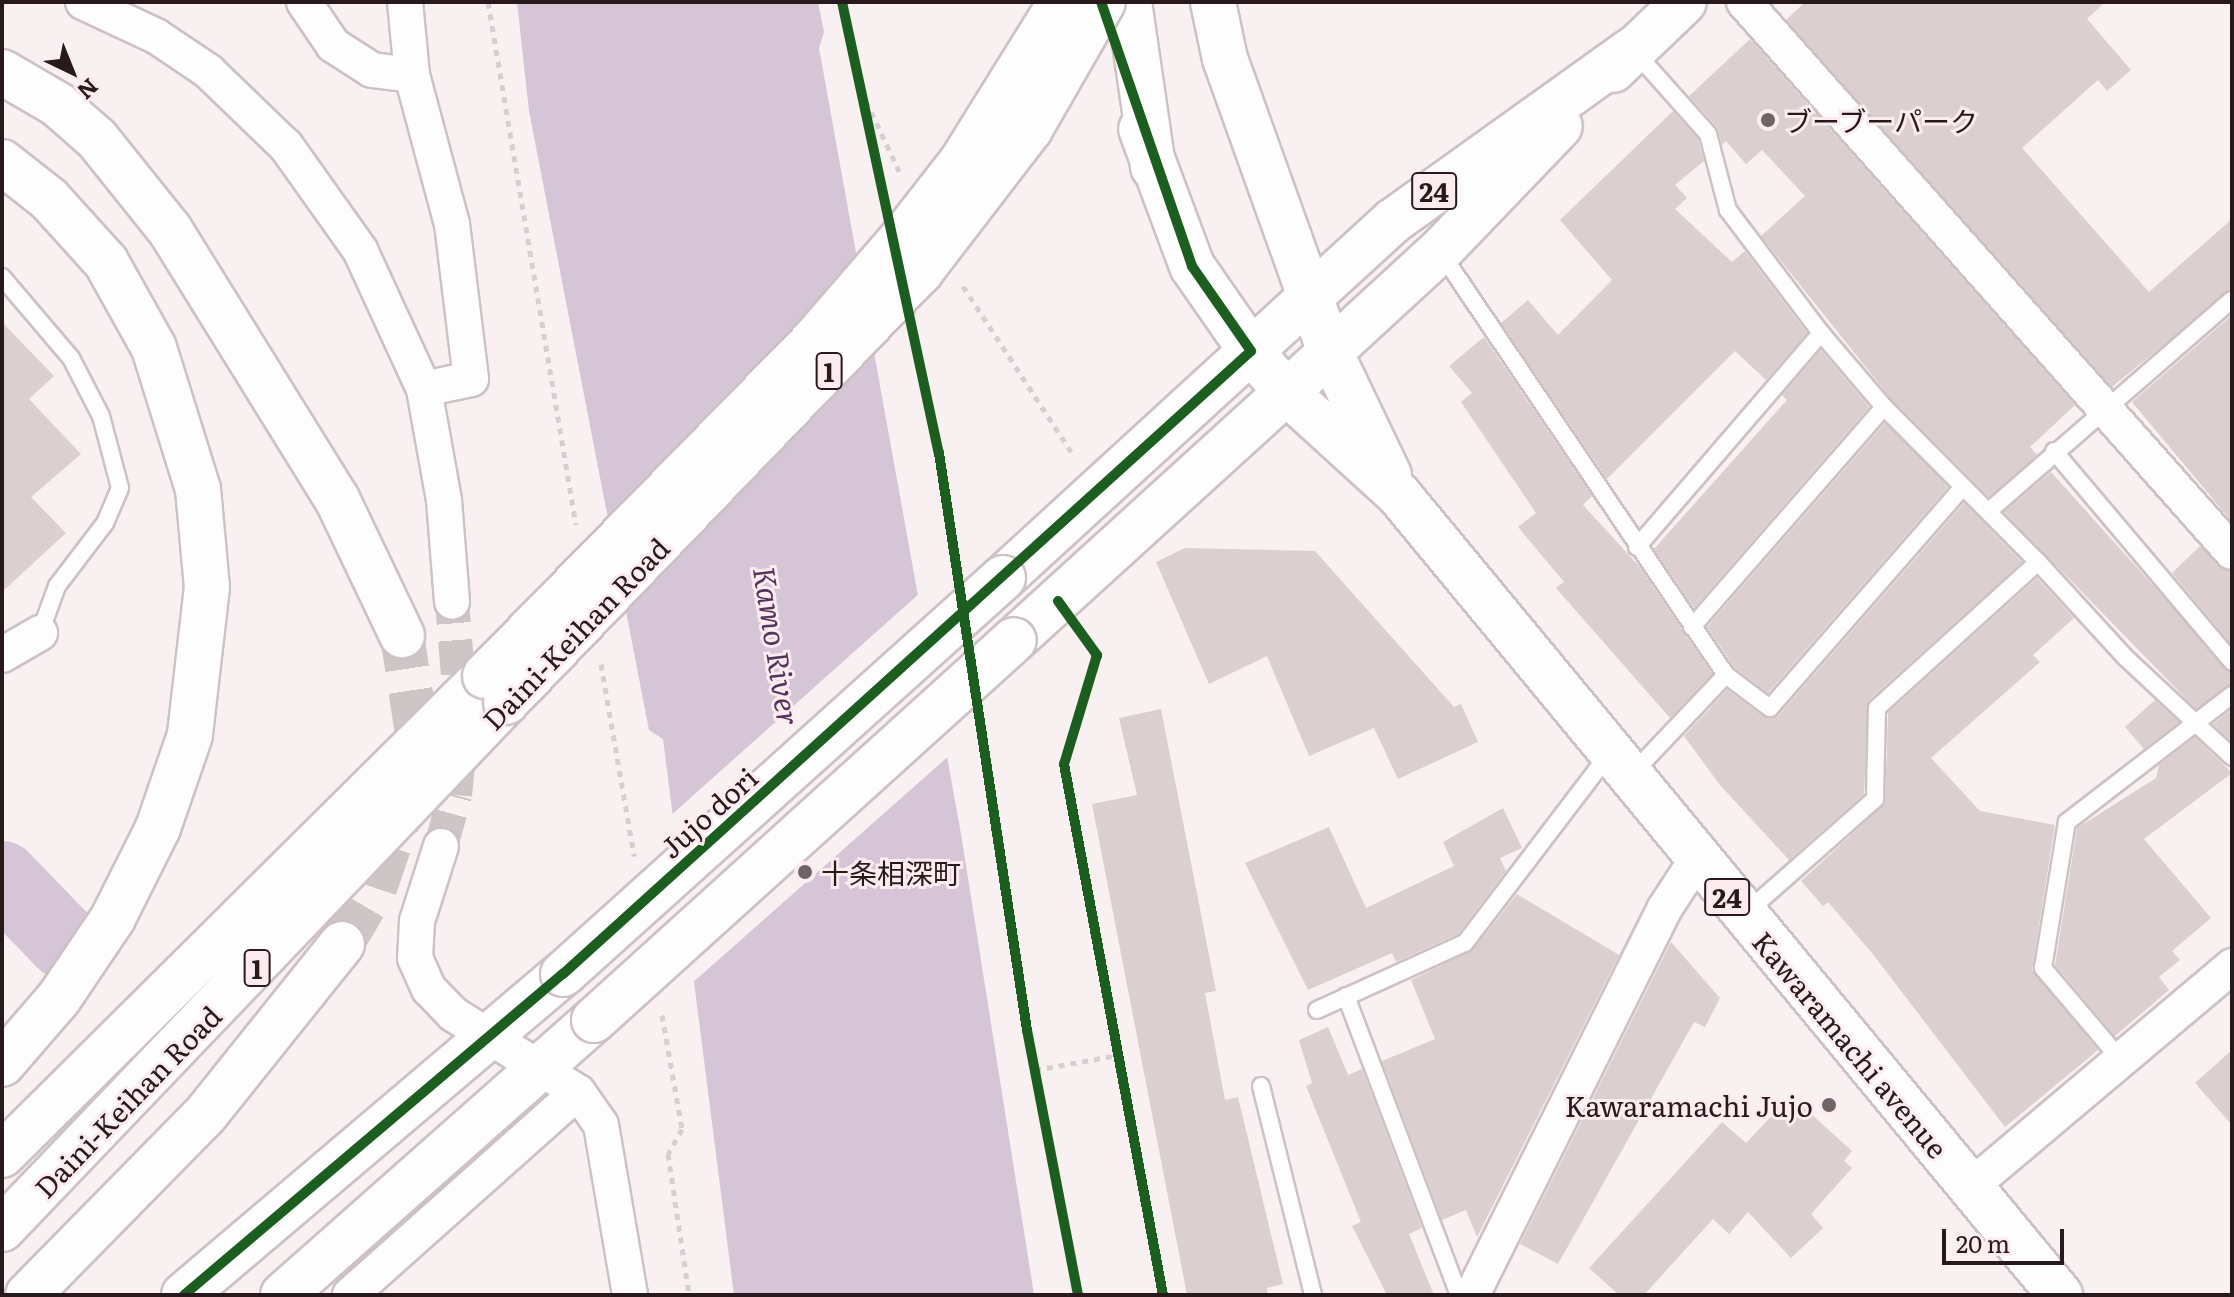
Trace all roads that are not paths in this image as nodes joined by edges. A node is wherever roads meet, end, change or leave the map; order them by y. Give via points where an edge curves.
1 (83, 2) edge
2 (304, 2) edge
3 (405, 2) edge
4 (1061, 2) edge
5 (1102, 2) edge
6 (1129, 2) edge
7 (1213, 2) edge
8 (1744, 2) edge
9 (1677, 4) edge
10 (1632, 50) junction
11 (2, 72) edge
12 (412, 75) junction
13 (2, 162) edge
14 (1153, 167) junction
15 (1440, 251) junction
16 (2, 277) edge
17 (1308, 298) junction
18 (2232, 300) edge
19 (1821, 333) junction
20 (1251, 351) junction
21 (1330, 352) junction
22 (424, 389) junction
23 (1286, 392) junction
24 (1884, 407) junction
25 (2105, 407) junction
26 (2054, 451) junction
27 (1963, 487) junction
28 (1399, 495) junction
29 (1990, 510) junction
30 (1637, 547) junction
31 (2232, 552) edge
32 (2038, 562) junction
33 (452, 602) tunnel mouth
34 (1692, 627) junction
35 (40, 633) joint
36 (402, 635) tunnel mouth
37 (2, 655) edge
38 (2232, 662) edge
39 (1726, 675) junction
40 (496, 689) junction
41 (2232, 695) edge
42 (2201, 723) junction
43 (2232, 757) edge
44 (1619, 766) junction
45 (441, 846) tunnel mouth
46 (1697, 859) junction
47 (1743, 916) junction
48 (342, 944) tunnel mouth
49 (2232, 966) edge
50 (1346, 996) junction
51 (1317, 1010) dead end
52 (492, 1036) junction
53 (2121, 1060) junction
54 (2, 1064) edge
55 (543, 1066) junction
56 (1261, 1086) dead end
57 (578, 1092) junction
58 (2, 1155) edge
59 (1970, 1187) junction
60 (2, 1229) edge
61 (28, 1295) edge
62 (184, 1295) edge
63 (283, 1295) edge
64 (350, 1295) edge
65 (630, 1295) edge
66 (1313, 1295) edge
67 (1459, 1295) edge
68 (1472, 1295) edge
69 (2060, 1295) edge

1 - 22 street via 156,36 208,71 286,146 360,250
2 - 12 street via 333,45 372,70
3 - 12 street
4 - 40 main road, Daini-Keihan Road / 1, bridge via 962,161 902,238
5 - 14 main road
5 - 40 main road, Daini-Keihan Road / 1, bridge via 1030,129 921,271
6 - 14 main road
7 - 17 main road, Kawaramachi avenue via 1225,59
8 - 25 street
9 - 10 main road, 24
10 - 15 main road, 24
10 - 17 main road, 24 via 1393,221
10 - 19 lane via 1708,134 1728,210
11 - 36 main road via 57,104 97,139 170,230 337,499
12 - 22 street via 452,224 471,379
13 - 54 main road via 49,199 106,262 154,348 188,441 207,587 190,735 158,828 113,918 59,998
14 - 20 main road via 1192,266
15 - 21 main road, 24
15 - 30 lane
16 - 35 lane via 71,358 101,416 120,488 105,523 57,586
17 - 20 main road, 24
17 - 21 main road, Kawaramachi avenue
18 - 25 lane
19 - 24 lane
19 - 30 lane
20 - 23 main road, 24
20 - 52 main road, Jujo dori, bridge
21 - 23 main road, 24
21 - 28 main road, Kawaramachi avenue / 24
22 - 33 street via 444,500
23 - 28 main road, Kawaramachi avenue / 24
23 - 55 main road, bridge
24 - 27 lane
24 - 34 lane
25 - 26 lane
25 - 31 street
26 - 29 lane
26 - 38 lane
27 - 29 lane
27 - 39 lane via 1770,708
28 - 44 main road, Kawaramachi avenue / 24
29 - 32 lane
30 - 34 lane
32 - 42 lane via 2126,658
32 - 47 lane via 1877,708 1875,799
34 - 39 lane
35 - 37 street
39 - 44 lane
40 - 58 main road, Daini-Keihan Road / 1
40 - 60 main road, Daini-Keihan Road / 1
41 - 42 lane
42 - 43 lane
42 - 53 lane via 2067,822 2043,968
44 - 46 main road, Kawaramachi avenue / 24
44 - 50 lane via 1465,943
45 - 52 street via 417,921 415,958 429,989 453,1014
46 - 47 main road, Kawaramachi avenue / 24
46 - 68 street via 1665,908
47 - 59 main road, Kawaramachi avenue / 24
48 - 61 main road via 205,1115
49 - 53 street
50 - 51 lane
50 - 67 lane
52 - 55 street
52 - 62 main road, Jujo dori
53 - 59 street
55 - 57 street
55 - 63 main road
56 - 66 lane
57 - 64 street
57 - 65 street via 601,1125 611,1157
59 - 69 main road, Kawaramachi avenue / 24

